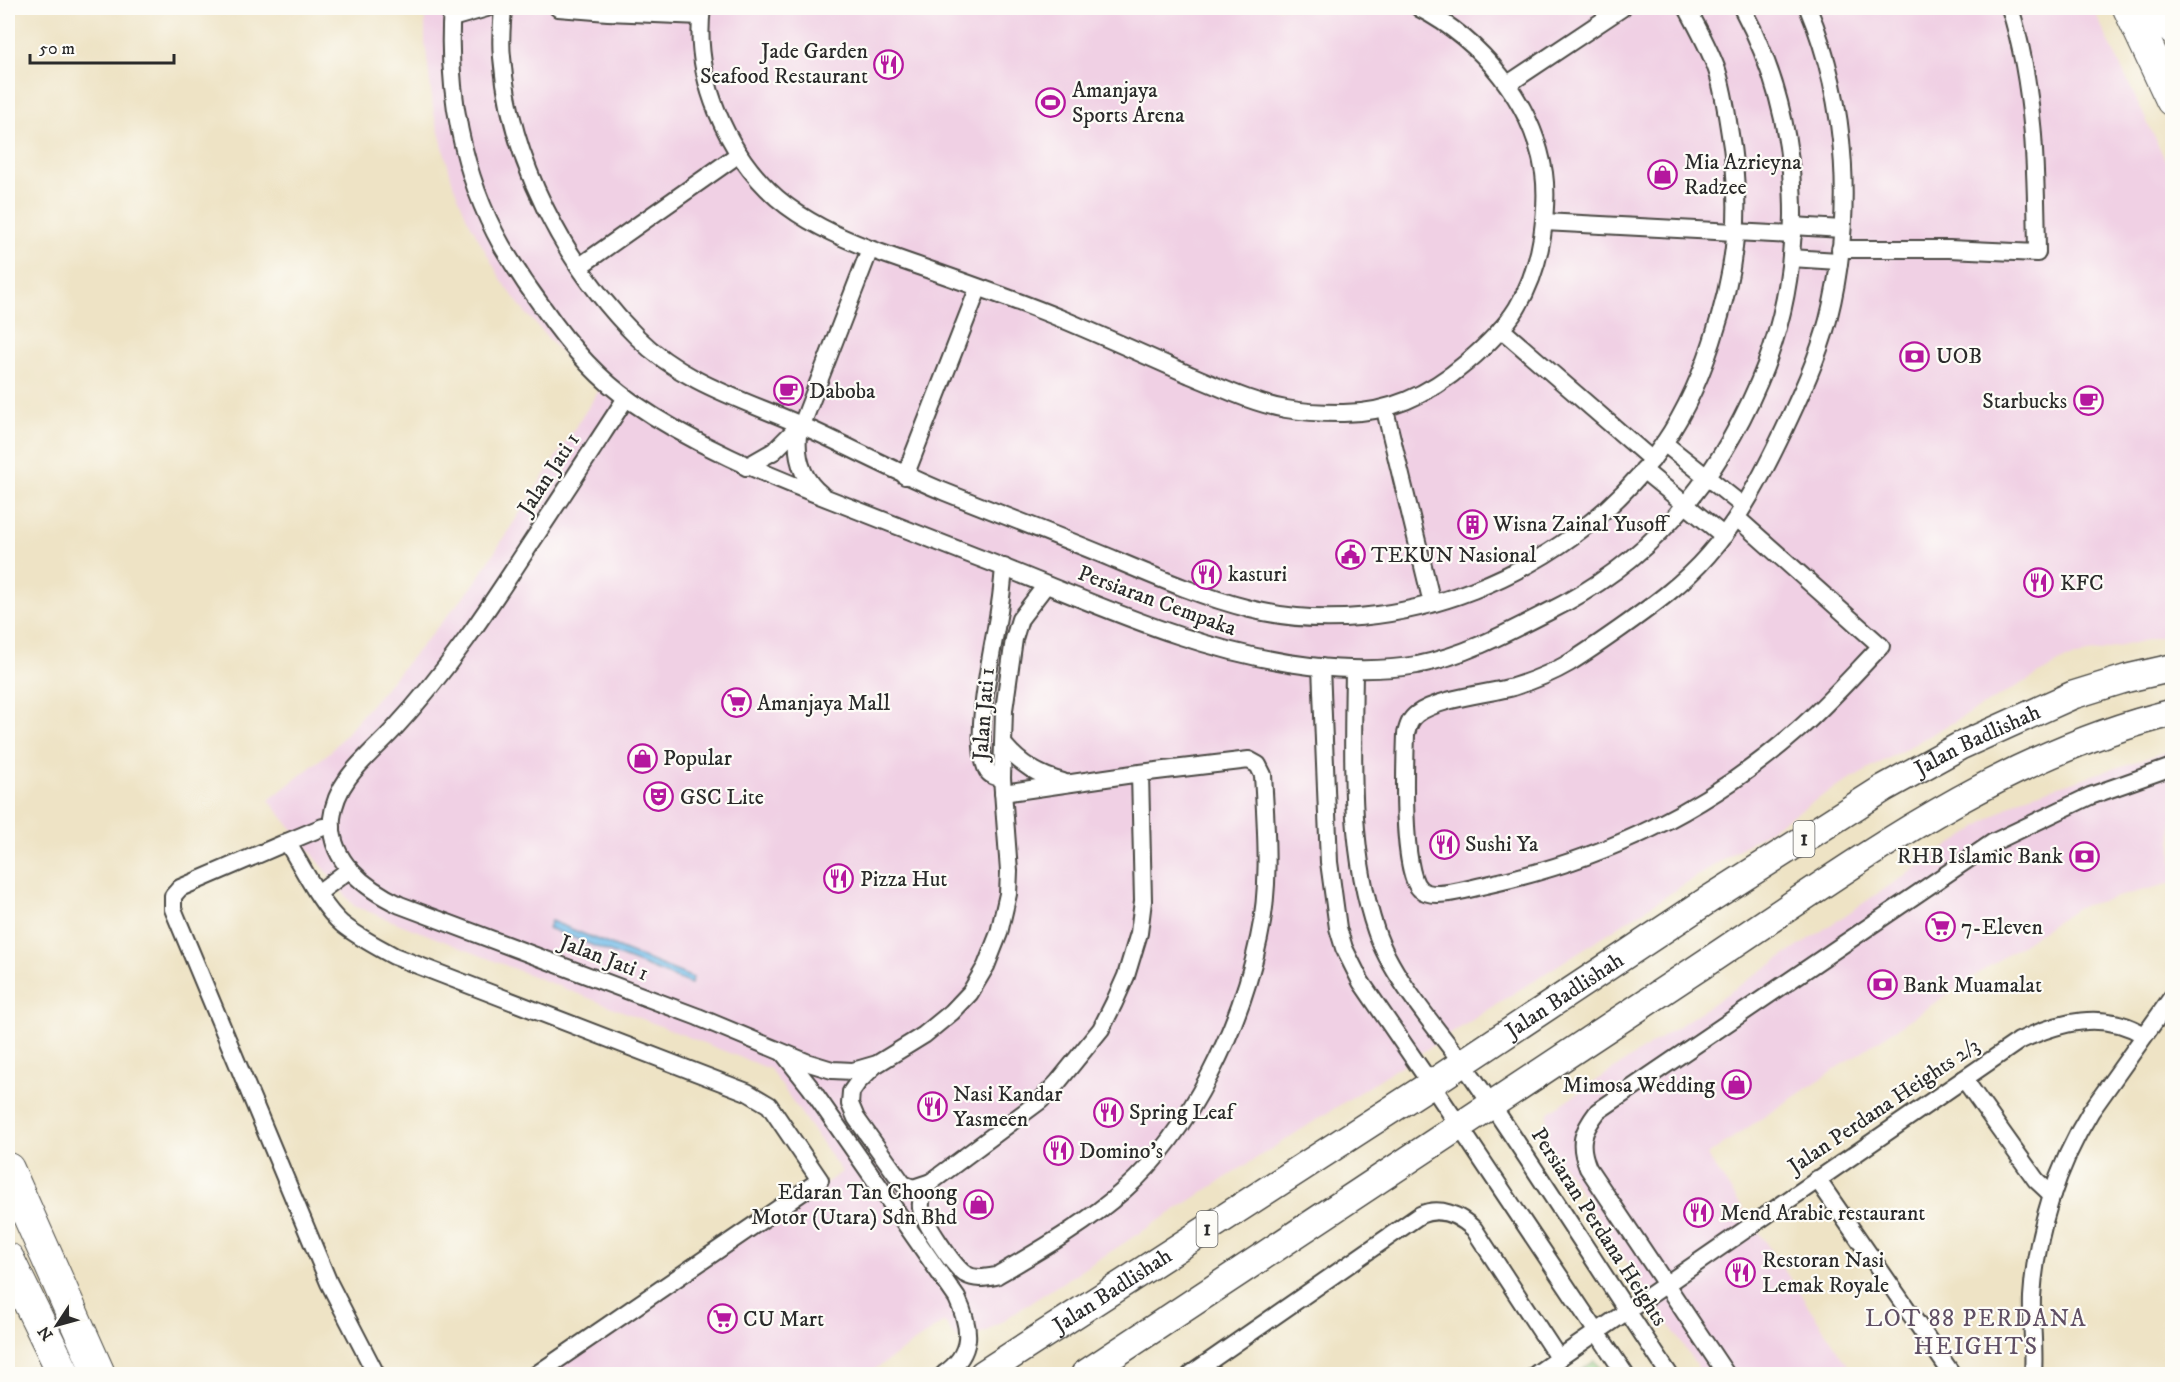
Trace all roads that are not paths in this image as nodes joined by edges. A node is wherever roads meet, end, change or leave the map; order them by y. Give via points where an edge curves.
1 (487, 8) edge
2 (503, 8) edge
3 (558, 8) edge
4 (1419, 8) edge
5 (1622, 8) edge
6 (1687, 8) edge
7 (1742, 8) edge
8 (1808, 8) edge
9 (2010, 8) edge
10 (2129, 8) edge
11 (2163, 8) edge
12 (701, 12) edge
13 (452, 13) edge
14 (2172, 28) edge
15 (1508, 84) junction
16 (2172, 100) edge
17 (739, 154) junction
18 (1544, 222) junction
19 (1842, 229) junction
20 (1737, 231) junction
21 (1793, 231) junction
22 (870, 249) junction
23 (1839, 255) junction
24 (1791, 258) junction
25 (580, 266) junction
26 (978, 289) junction
27 (1501, 329) junction
28 (626, 398) junction
29 (1385, 410) junction
30 (800, 425) junction
31 (1664, 443) junction
32 (1648, 465) junction
33 (746, 467) junction
34 (905, 476) junction
35 (1706, 477) junction
36 (826, 498) junction
37 (1686, 505) junction
38 (1740, 512) junction
39 (1724, 536) junction
40 (1004, 567) junction
41 (1046, 585) junction
42 (1432, 603) junction
43 (1321, 668) junction
44 (2172, 668) edge
45 (1354, 669) junction
46 (2172, 713) edge
47 (1004, 744) junction
48 (2172, 767) edge
49 (1140, 773) junction
50 (1067, 783) junction
51 (1003, 786) junction
52 (332, 827) junction
53 (287, 842) junction
54 (350, 869) junction
55 (318, 893) junction
56 (2172, 997) edge
57 (2144, 1035) junction
58 (782, 1052) junction
59 (1462, 1063) junction
60 (877, 1064) junction
61 (1964, 1079) junction
62 (1431, 1083) junction
63 (1491, 1105) junction
64 (1460, 1126) junction
65 (8, 1168) edge
66 (1817, 1179) junction
67 (931, 1182) junction
68 (2052, 1195) junction
69 (8, 1259) edge
70 (956, 1266) junction
71 (945, 1279) junction
72 (1666, 1284) junction
73 (1573, 1296) junction
74 (1628, 1312) junction
75 (1597, 1333) junction
76 (1559, 1359) junction
77 (64, 1374) edge
78 (99, 1374) edge
79 (376, 1374) edge
80 (537, 1374) edge
81 (944, 1374) edge
82 (983, 1374) edge
83 (1086, 1374) edge
84 (1191, 1374) edge
85 (1536, 1374) edge
86 (1625, 1374) edge
87 (1669, 1374) edge
88 (1726, 1374) edge
89 (1952, 1374) edge
90 (2033, 1374) edge

1 - 13 street
2 - 25 street via 501,54 508,104 526,163 549,216
3 - 12 street
4 - 15 street via 1465,38
5 - 15 street
6 - 20 street via 1716,67 1723,92 1737,191
7 - 21 street, Persiaran Cempaka via 1778,104 1791,172
8 - 19 street via 1837,108 1843,168
9 - 23 street via 2029,90 2037,253 1949,249
10 - 16 highway
11 - 14 highway
12 - 17 street via 708,86 722,124
13 - 28 street, Persiaran Cempaka via 451,59 461,134 481,199 500,242 524,282 574,349
15 - 18 street via 1523,109 1538,150 1544,173
17 - 22 street via 778,198 808,220
17 - 25 street
18 - 20 street
18 - 27 street via 1539,258 1528,287
19 - 21 street
19 - 23 street
20 - 21 street
20 - 31 street via 1726,299 1701,375
21 - 24 street, Persiaran Cempaka
22 - 26 street
22 - 30 street
23 - 24 street
23 - 38 street via 1828,320 1816,358 1775,449
24 - 35 street, Persiaran Cempaka via 1782,317 1770,357 1744,417
25 - 30 street via 639,340 684,374
26 - 29 street via 1060,318 1243,398 1287,409 1341,414
26 - 34 street
27 - 29 street via 1452,375 1420,396
27 - 32 street
28 - 33 street, Persiaran Cempaka via 658,420
28 - 52 street, Jalan Jati 1 via 446,668 352,771 337,798
29 - 42 street
30 - 33 street via 774,451
30 - 34 street
30 - 36 street via 797,446 801,467
31 - 32 street
31 - 35 street
32 - 37 street
32 - 42 street via 1586,527 1536,561
33 - 36 street, Persiaran Cempaka
34 - 42 street via 1173,584 1251,609 1309,618 1354,617
35 - 37 street, Persiaran Cempaka
35 - 38 street
36 - 40 street, Persiaran Cempaka
37 - 39 street
37 - 45 street, Persiaran Cempaka via 1641,552 1596,586 1518,628 1432,661
38 - 39 street
38 - 39 street via 1881,646 1770,754 1673,819 1612,847 1522,877 1442,894 1425,893 1418,888 1409,854 1405,801 1408,723 1429,707 1514,686 1567,664 1650,608 1692,572
40 - 41 street, Persiaran Cempaka
40 - 51 street via 983,719 987,770
41 - 43 street, Persiaran Cempaka via 1194,642 1236,654
41 - 47 street, Jalan Jati 1 via 1020,619 1014,639 1004,711
43 - 45 street, Persiaran Cempaka
43 - 62 street via 1329,862 1338,928 1361,982
44 - 59 main road, Jalan Badlishah / 1 via 2073,695 1960,746 1884,788
45 - 59 street, Persiaran Perdana Heights via 1355,805 1360,870 1376,932 1388,960
46 - 63 main road, Jalan Badlishah / 1 via 2045,758 1911,828
47 - 50 street via 1033,771
47 - 51 street, Jalan Jati 1
48 - 72 street via 2090,796 1992,843 1598,1111 1582,1142 1588,1168
49 - 50 street
49 - 67 street via 1143,901 1126,976 1101,1029 1041,1100
49 - 70 street via 1249,760 1261,769 1267,847 1264,901 1259,938 1237,1014 1176,1133 1124,1190 1071,1230 996,1276 980,1279 966,1275
50 - 51 street
51 - 60 street, Jalan Jati 1 via 1008,894 986,966 970,993 952,1012
52 - 53 street
52 - 54 street, Jalan Jati 1 via 335,846
53 - 55 street
53 - 79 street via 180,888 173,896 172,909 329,1282
54 - 55 street
54 - 58 street, Jalan Jati 1 via 374,891 400,905
55 - 80 street via 340,922 394,956 763,1101 820,1180
56 - 57 street
57 - 61 street, Jalan Perdana Heights 2/3 via 2112,1021 2060,1023 2019,1041
57 - 68 street via 2080,1129
58 - 60 street, Jalan Jati 1 via 832,1070 853,1071
58 - 71 street
59 - 62 main road, Jalan Badlishah / 1
59 - 63 street, Persiaran Perdana Heights
60 - 67 street via 851,1092 850,1104 856,1118 903,1184 913,1188
61 - 66 street, Jalan Perdana Heights 2/3
61 - 68 street via 2036,1180
62 - 64 street
62 - 82 main road, Jalan Badlishah / 1
63 - 64 main road, Jalan Badlishah / 1
63 - 74 street, Persiaran Perdana Heights
64 - 73 street
64 - 83 main road, Jalan Badlishah / 1
65 - 78 highway
66 - 72 street, Jalan Perdana Heights 2/3
66 - 89 street
67 - 70 street via 921,1200 922,1214
68 - 90 street via 2034,1275
69 - 77 highway
70 - 71 street
71 - 81 street via 966,1317 968,1334 965,1353
72 - 74 street, Jalan Perdana Heights 2/3
72 - 88 street
73 - 75 street
73 - 76 street via 1579,1317 1577,1337 1574,1346
74 - 75 street, Jalan Perdana Heights 2/3
74 - 87 street, Persiaran Perdana Heights
75 - 76 street, Jalan Perdana Heights 2/3
75 - 86 street
76 - 84 street via 1473,1229 1454,1215 1430,1211
76 - 85 street, Jalan Perdana Heights 2/3

